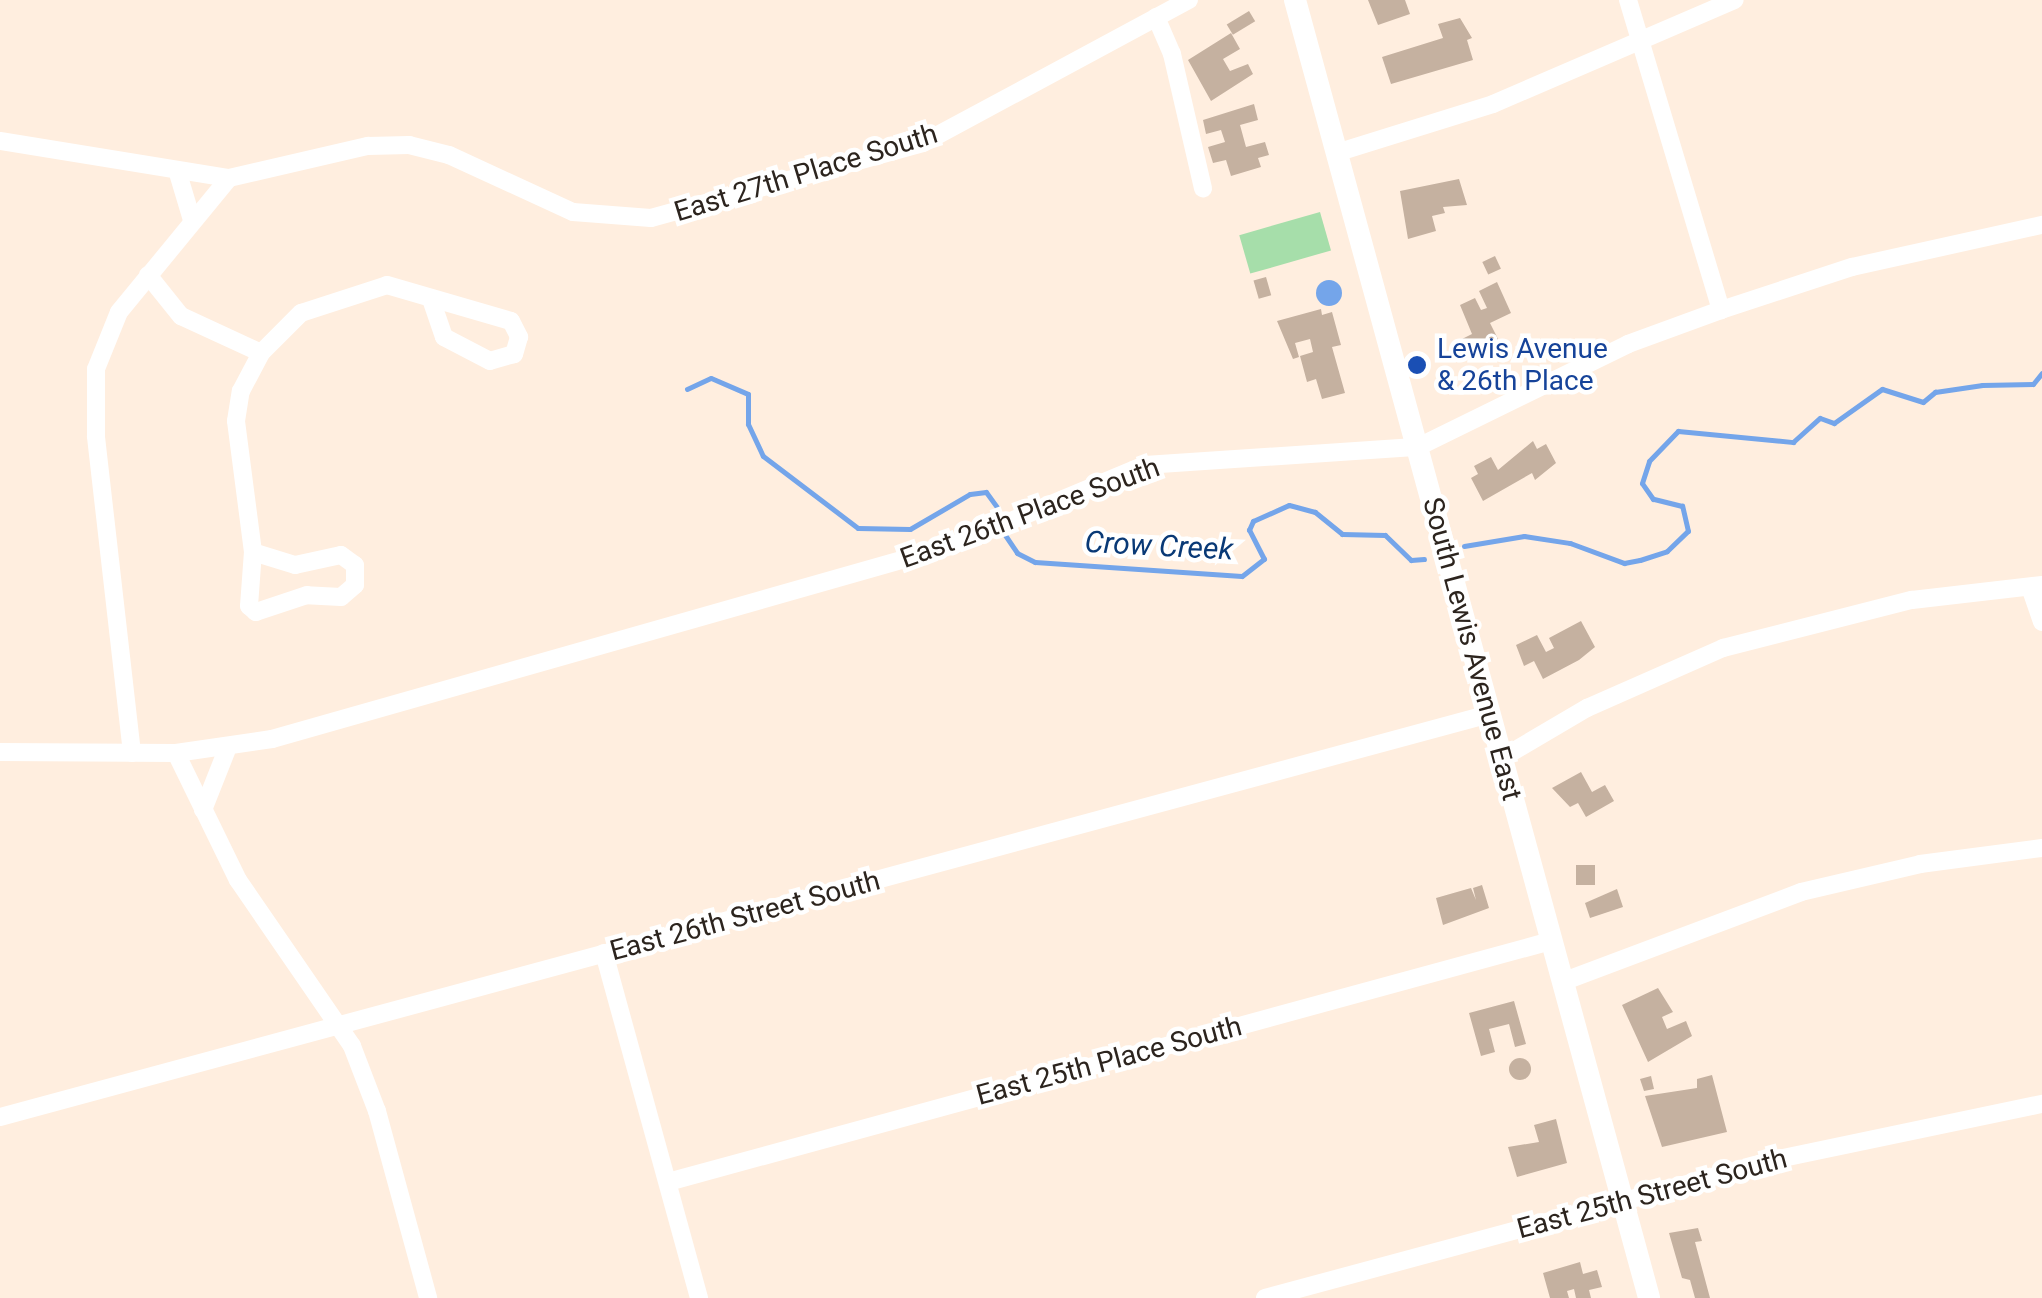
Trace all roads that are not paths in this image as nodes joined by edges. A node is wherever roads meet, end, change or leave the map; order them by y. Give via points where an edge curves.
1 (1189, 0) edge
2 (1294, 0) edge
3 (1628, 0) edge
4 (1735, 0) edge
5 (1156, 18) junction
6 (1639, 36) junction
7 (0, 141) edge
8 (1336, 152) junction
9 (176, 170) junction
10 (229, 178) junction
11 (1203, 188) dead end
12 (192, 220) junction
13 (2042, 225) edge
14 (148, 275) junction
15 (431, 300) junction
16 (1720, 310) junction
17 (260, 353) junction
18 (1418, 448) junction
19 (254, 552) junction
20 (2036, 586) edge
21 (2042, 622) edge
22 (1490, 714) junction
23 (228, 748) junction
24 (0, 752) edge
25 (176, 752) junction
26 (132, 753) junction
27 (1502, 758) junction
28 (204, 810) junction
29 (2042, 848) edge
30 (1551, 941) junction
31 (604, 953) junction
32 (1562, 982) junction
33 (341, 1024) junction
34 (2042, 1104) edge
35 (0, 1117) edge
36 (668, 1182) junction
37 (1622, 1201) junction
38 (428, 1298) edge
39 (700, 1298) edge
40 (1264, 1298) edge
41 (1649, 1298) edge

1 - 5 street, East 27th Place South
2 - 8 main road, South Lewis Avenue East
3 - 6 street
4 - 6 street
5 - 10 street, East 27th Place South via 923,142 651,218 572,212 450,155 409,145 368,146
5 - 11 street via 1172,54
6 - 8 street via 1492,104
6 - 16 street
7 - 9 street
8 - 18 main road, South Lewis Avenue East
9 - 10 street
9 - 12 street
10 - 12 street
12 - 14 street
13 - 16 street, East 26th Place South via 1852,267
14 - 17 street via 181,316
14 - 26 street via 107,332 96,369 96,436
15 - 15 street via 511,320 519,337 514,354 490,360 444,337
15 - 17 street via 387,285 341,295 301,313
16 - 18 street, East 26th Place South via 1628,344
17 - 19 street via 241,390 236,420
18 - 22 main road, South Lewis Avenue East
18 - 23 street, East 26th Place South via 1144,465 989,533 790,596
19 - 19 street via 295,565 341,554 355,565 356,585 340,598 308,595 256,612 246,598
20 - 21 street
20 - 27 street via 1912,600 1723,648 1588,708
22 - 27 main road, South Lewis Avenue East
22 - 31 street, East 26th Street South
23 - 25 street, East 26th Place South
23 - 28 street
24 - 26 street, East 26th Place South
25 - 26 street, East 26th Place South
25 - 28 street
27 - 30 main road, South Lewis Avenue East
28 - 33 street via 238,880
29 - 32 street via 1920,864 1801,892
30 - 32 main road, South Lewis Avenue East
30 - 36 street, East 25th Place South
31 - 33 street, East 26th Street South
31 - 36 street
32 - 37 main road, South Lewis Avenue East
33 - 35 street, East 26th Street South
33 - 38 street via 374,1101
34 - 37 street, East 25th Street South via 1874,1137
36 - 39 street
37 - 40 street, East 25th Street South
37 - 41 main road, South Lewis Avenue East

